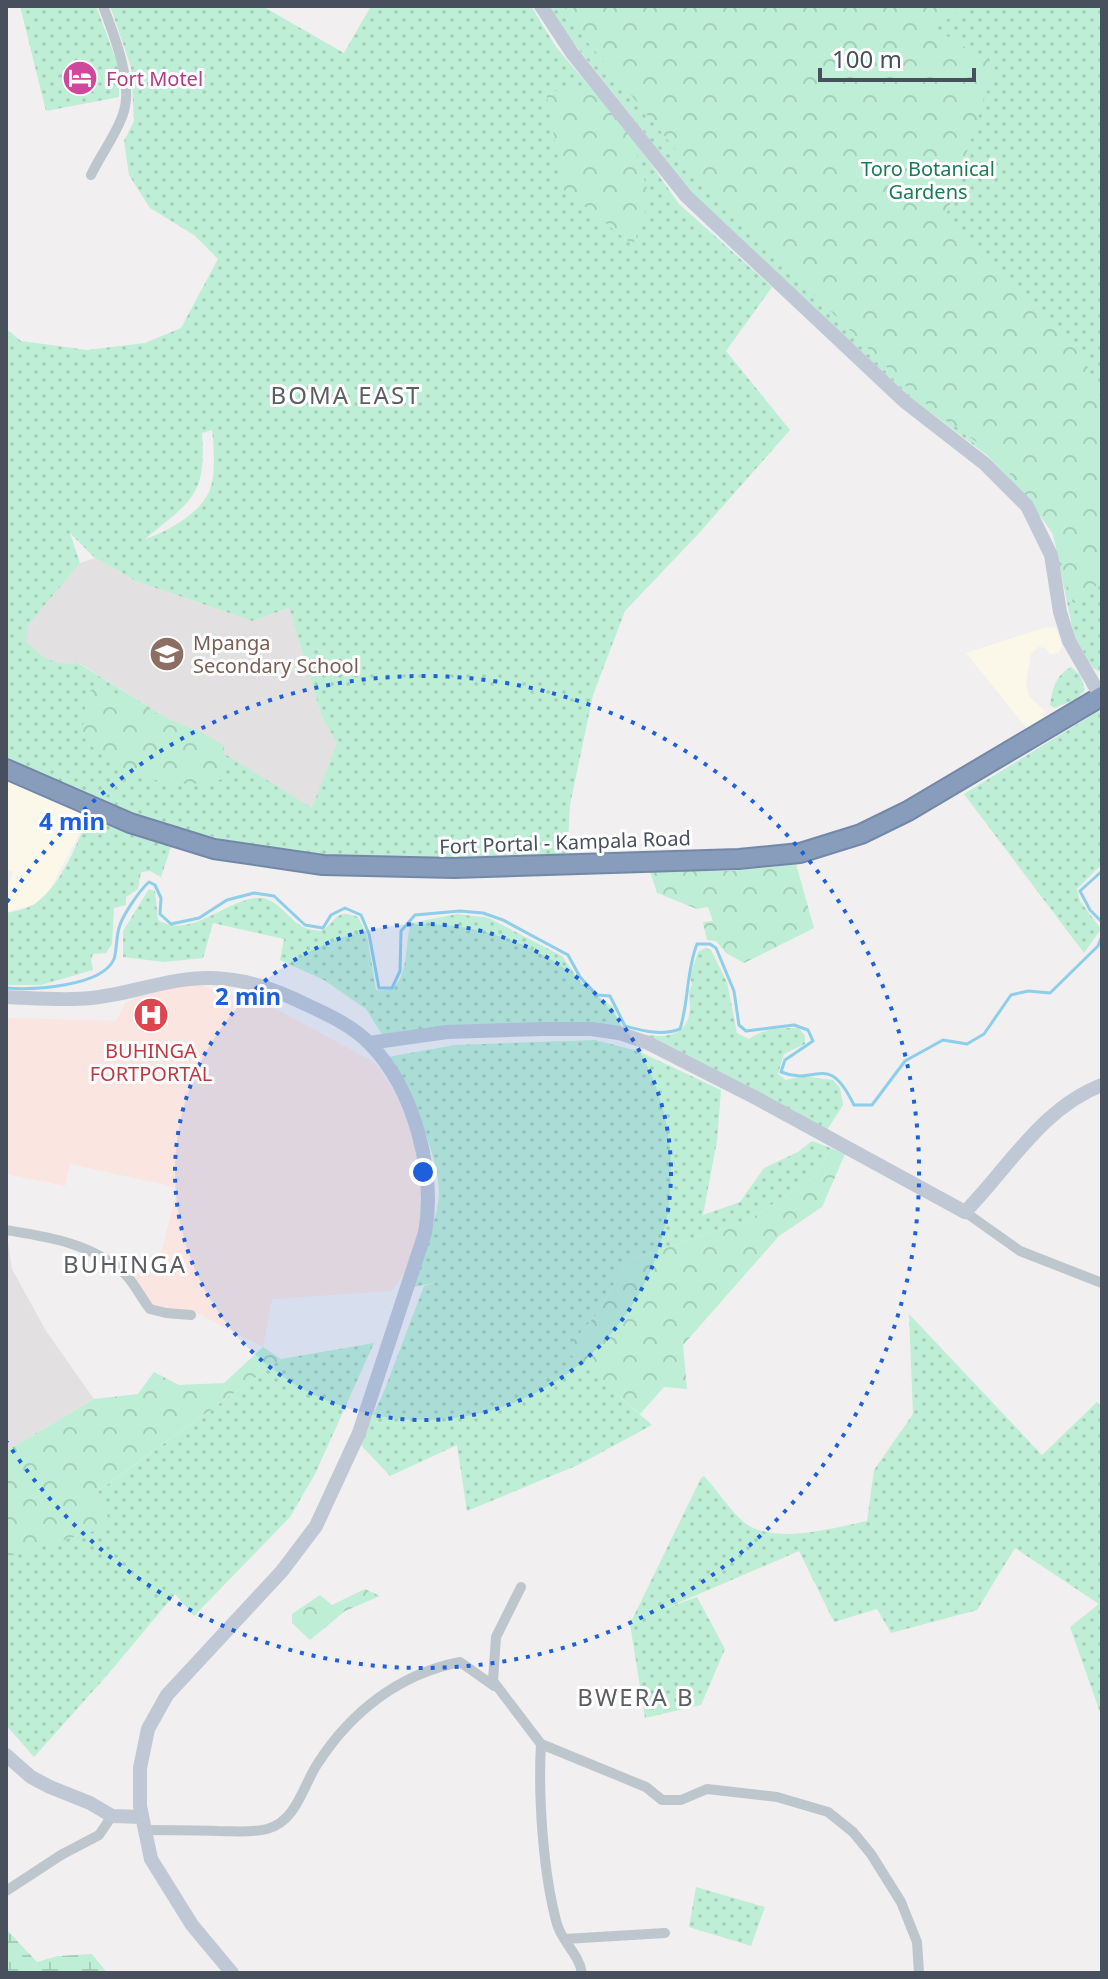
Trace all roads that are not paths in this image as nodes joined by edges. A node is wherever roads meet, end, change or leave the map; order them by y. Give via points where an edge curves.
1 (103, 6) edge
2 (541, 6) edge
3 (91, 175) dead end
4 (1101, 697) edge
5 (6, 769) edge
6 (6, 997) edge
7 (369, 1043) junction
8 (1102, 1085) edge
9 (965, 1212) junction
10 (6, 1230) edge
11 (1102, 1283) edge
12 (191, 1315) dead end
13 (521, 1587) dead end
14 (494, 1686) junction
15 (541, 1744) junction
16 (6, 1755) edge
17 (112, 1816) junction
18 (141, 1818) junction
19 (6, 1891) edge
20 (665, 1933) dead end
21 (565, 1939) junction
22 (232, 1973) edge
23 (582, 1973) edge
24 (919, 1973) edge

1 - 3 street via 120,54 125,111
2 - 4 main road via 686,196 904,401 985,464 1027,506 1051,555 1069,641
4 - 5 highway, Fort Portal - Kampala Road via 861,834 800,853 739,859 454,868 323,865 200,844 130,823
6 - 7 main road via 91,998 171,981 231,980 278,991 338,1019
7 - 9 main road via 447,1032 619,1033 758,1099
7 - 18 main road via 396,1078 423,1150 429,1211 414,1269 359,1433 323,1512 282,1571 167,1695 148,1729 140,1768
8 - 9 main road via 1055,1111
9 - 11 street via 1020,1251
10 - 12 street via 86,1247 125,1273 150,1309
13 - 14 street via 496,1637
14 - 15 street
14 - 18 street via 460,1662 403,1682 346,1726 316,1765 302,1796 281,1823 267,1829 249,1832
15 - 21 street via 545,1852 557,1926
15 - 24 street via 646,1787 662,1800 681,1800 707,1789 777,1797 828,1812 871,1854 901,1902 917,1942
16 - 17 main road via 31,1777
17 - 18 main road
17 - 19 street via 99,1835
18 - 22 main road via 151,1859 192,1925
20 - 21 street
21 - 23 street

